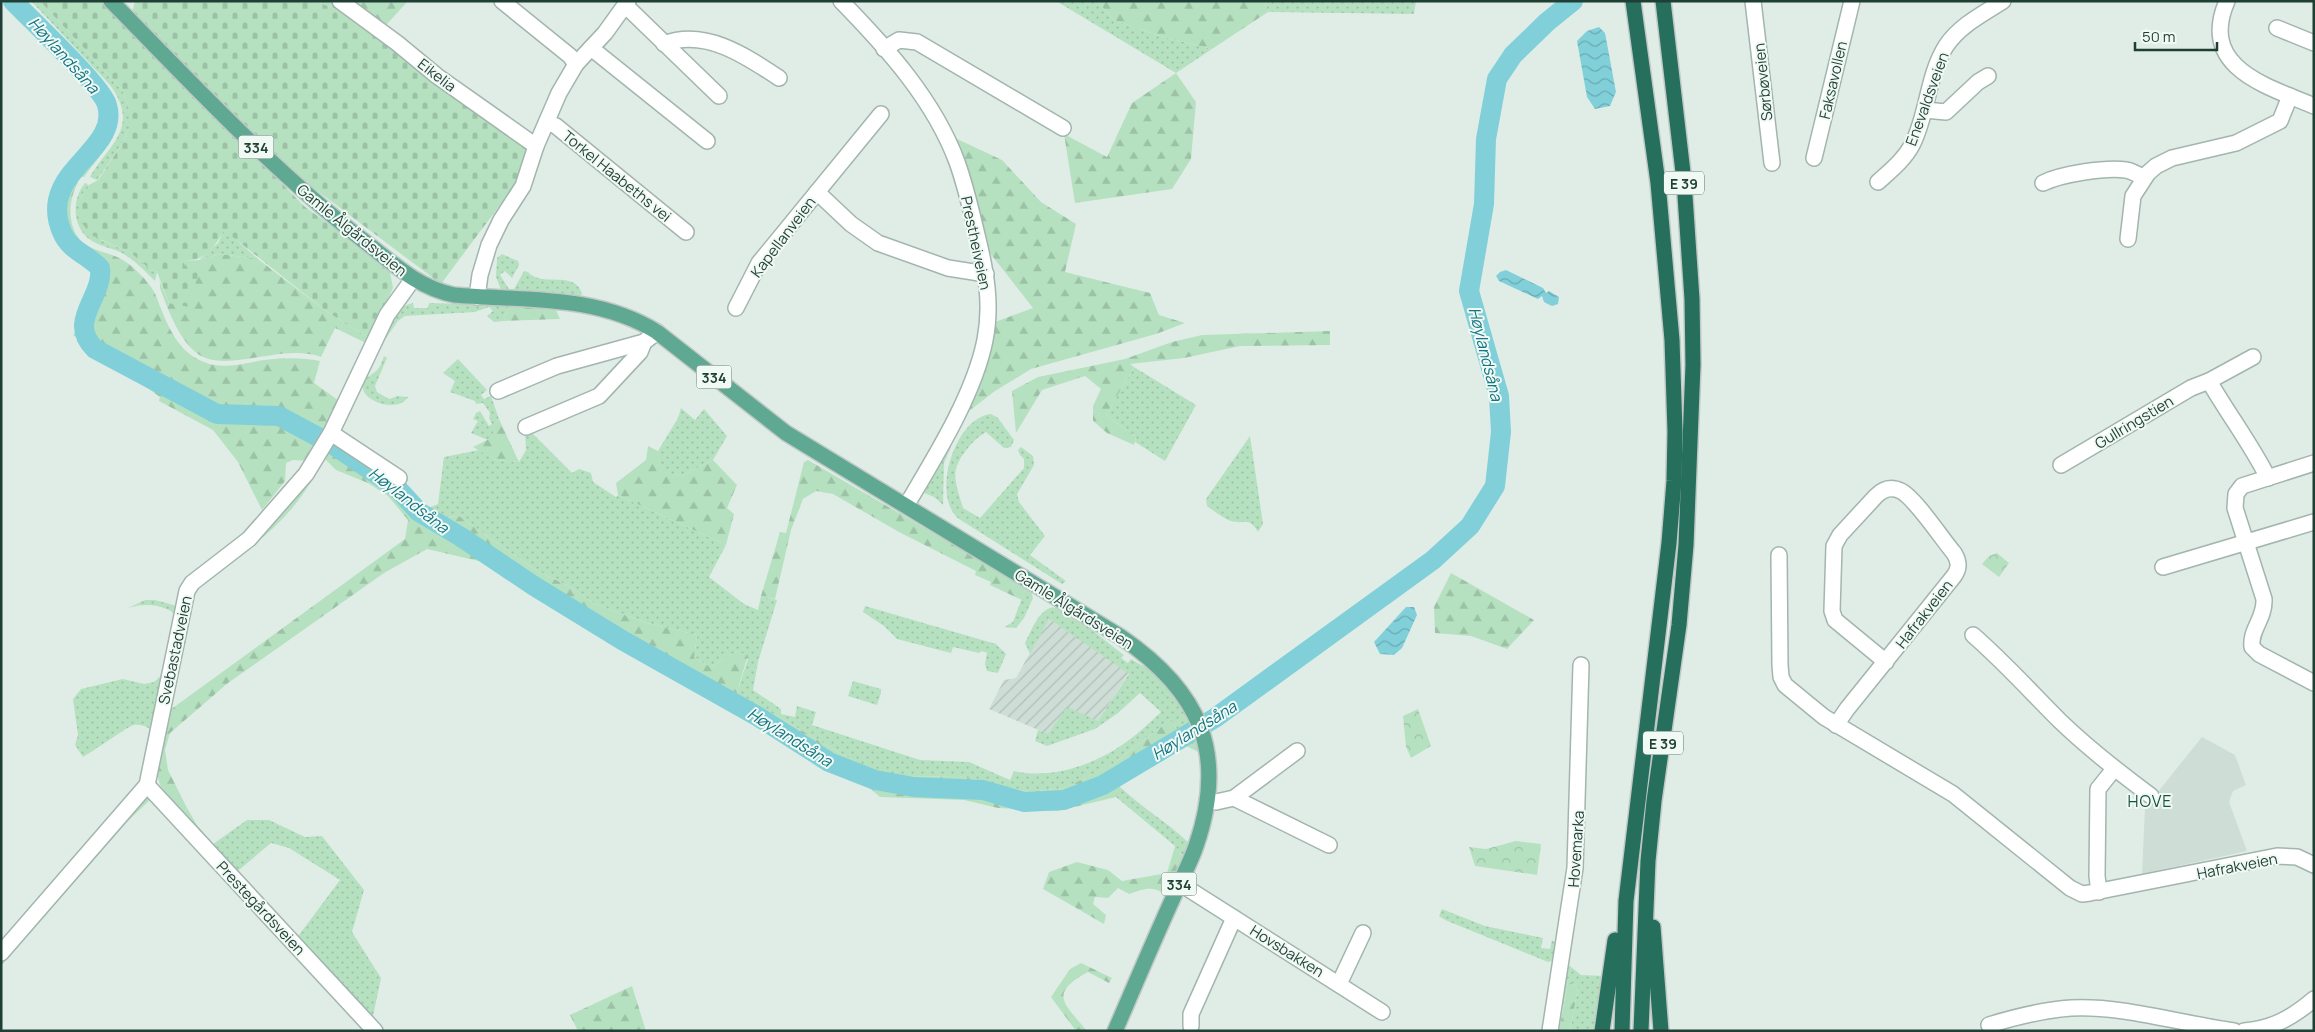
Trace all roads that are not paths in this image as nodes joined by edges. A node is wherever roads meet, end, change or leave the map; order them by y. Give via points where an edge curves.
1 (111, 1) edge
2 (340, 1) edge
3 (502, 1) edge
4 (1633, 1) edge
5 (1663, 1) edge
6 (1753, 1) edge
7 (1852, 1) edge
8 (2003, 1) edge
9 (2226, 1) edge
10 (627, 3) edge
11 (847, 3) edge
12 (2277, 28) dead end
13 (2314, 43) edge
14 (664, 44) junction
15 (591, 48) junction
16 (884, 49) junction
17 (576, 64) junction
18 (1988, 76) dead end
19 (779, 78) dead end
20 (719, 96) dead end
21 (2290, 96) junction
22 (2314, 106) edge
23 (1925, 110) junction
24 (880, 114) dead end
25 (547, 122) junction
26 (1063, 128) dead end
27 (707, 141) dead end
28 (536, 146) junction
29 (1814, 158) dead end
30 (1772, 163) dead end
31 (2144, 178) junction
32 (1878, 182) dead end
33 (2044, 183) dead end
34 (817, 192) junction
35 (686, 232) dead end
36 (2128, 239) dead end
37 (986, 274) junction
38 (413, 279) junction
39 (477, 297) junction
40 (736, 308) dead end
41 (657, 332) junction
42 (644, 342) junction
43 (2252, 357) dead end
44 (2209, 381) junction
45 (498, 391) dead end
46 (526, 427) dead end
47 (330, 435) junction
48 (2314, 464) edge
49 (2061, 465) dead end
50 (399, 478) dead end
51 (2268, 478) junction
52 (906, 506) junction
53 (2314, 522) edge
54 (2246, 542) junction
55 (1780, 555) dead end
56 (2163, 566) dead end
57 (1973, 635) dead end
58 (1886, 662) junction
59 (1582, 665) dead end
60 (2314, 683) edge
61 (1836, 725) junction
62 (1297, 751) dead end
63 (2114, 769) junction
64 (147, 785) junction
65 (2151, 796) dead end
66 (1234, 798) junction
67 (1208, 801) junction
68 (1329, 845) dead end
69 (1631, 848) junction
70 (1648, 861) junction
71 (2314, 865) edge
72 (1179, 883) junction
73 (2099, 892) junction
74 (1234, 918) junction
75 (1363, 933) dead end
76 (1, 953) edge
77 (1339, 984) junction
78 (2314, 999) edge
79 (1382, 1012) dead end
80 (1191, 1026) dead end
81 (1989, 1026) dead end
82 (2208, 1030) edge
83 (376, 1031) edge
84 (1115, 1031) edge
85 (1550, 1031) edge
86 (1602, 1031) edge
87 (1622, 1031) edge
88 (1641, 1031) edge
89 (1661, 1031) edge
90 (2234, 1031) edge
91 (2244, 1031) edge

1 - 38 main road, Gamle Ålgårdsveien / 334 via 274,165 333,217
2 - 28 street, Eikelia via 437,76
3 - 17 street
4 - 69 highway, E 39 via 1657,174 1672,340 1675,432 1671,517
5 - 70 highway, E 39 via 1684,181 1693,364 1686,545 1679,625
6 - 30 street, Sørbøveien
7 - 29 street, Faksavollen
8 - 23 street, Enevaldsveien via 1957,32 1946,46
9 - 21 street via 2220,32 2228,57 2250,79
10 - 14 street, Torkel Haabeths vei
10 - 15 street, Torkel Haabeths vei
11 - 16 street, Prestheiveien
12 - 13 street
14 - 19 street via 686,38 716,44
14 - 20 street, Torkel Haabeths vei
15 - 17 street, Torkel Haabeths vei
15 - 27 street
16 - 26 street via 899,40 917,42
16 - 37 street, Prestheiveien via 921,95 958,164
17 - 25 street, Torkel Haabeths vei via 559,92
18 - 23 street via 1946,112
21 - 22 street
21 - 31 street via 2280,121 2236,143 2162,162
23 - 32 street, Enevaldsveien via 1907,153
24 - 34 street, Kapellanveien
25 - 28 street, Torkel Haabeths vei
25 - 35 street, Torkel Haabeths vei
28 - 39 street, Torkel Haabeths vei via 523,186 486,251
31 - 33 street via 2128,170 2112,169 2058,177
31 - 36 street via 2132,200
34 - 37 street, Kapellanveien via 851,224 878,243 948,268
34 - 40 street, Kapellanveien via 759,263
37 - 52 street, Prestheiveien via 989,311 978,367 968,394
38 - 39 main road, Gamle Ålgårdsveien / 334 via 439,292
38 - 47 street, Svebastadveien via 386,315
39 - 41 main road, Gamle Ålgårdsveien / 334 via 597,306 623,314
41 - 42 street
41 - 52 main road, Gamle Ålgårdsveien / 334 via 782,430
42 - 45 street via 557,366
42 - 46 street via 640,352 599,396
43 - 44 street, Gullringstien
44 - 49 street, Gullringstien via 2191,388
44 - 51 street
47 - 50 street
47 - 64 street, Svebastadveien via 286,498 249,539 192,583 187,591
48 - 51 street
51 - 54 street via 2242,486 2236,494 2235,508
52 - 67 main road, Gamle Ålgårdsveien / 334 via 1142,651 1175,682 1200,724 1208,761
53 - 54 street
54 - 56 street
54 - 60 street via 2264,605 2264,614 2253,632 2252,647 2259,654
55 - 61 street, Hafrakveien via 1781,677 1791,692
57 - 63 street
58 - 58 street, Hafrakveien via 1835,620 1832,611 1833,552 1836,542 1876,496 1892,488 1910,499 1954,553 1959,565 1954,576
58 - 61 street, Hafrakveien
59 - 85 street, Hovemarka via 1576,868
61 - 73 street, Hafrakveien via 1953,794 2070,888 2082,894
62 - 66 street
63 - 65 street
63 - 73 street via 2098,789
64 - 76 street, Svebastadveien
64 - 83 street, Prestegårdsveien
66 - 67 street
66 - 68 street
67 - 72 main road, Gamle Ålgårdsveien / 334 via 1195,848
69 - 86 highway, E 39 via 1618,899 1612,974
69 - 87 highway, E 39
70 - 88 highway, E 39
70 - 89 highway, E 39
71 - 73 street, Hafrakveien via 2297,857 2277,856
72 - 74 street, Hovsbakken
72 - 84 main road, Gamle Ålgårdsveien / 334
74 - 77 street, Hovsbakken
74 - 80 street, Hovsbakken via 1191,1014
75 - 77 street, Hovsbakken
77 - 79 street, Hovsbakken
78 - 91 street via 2284,1020
81 - 82 street via 2036,1013 2072,1008 2120,1012
82 - 90 street

